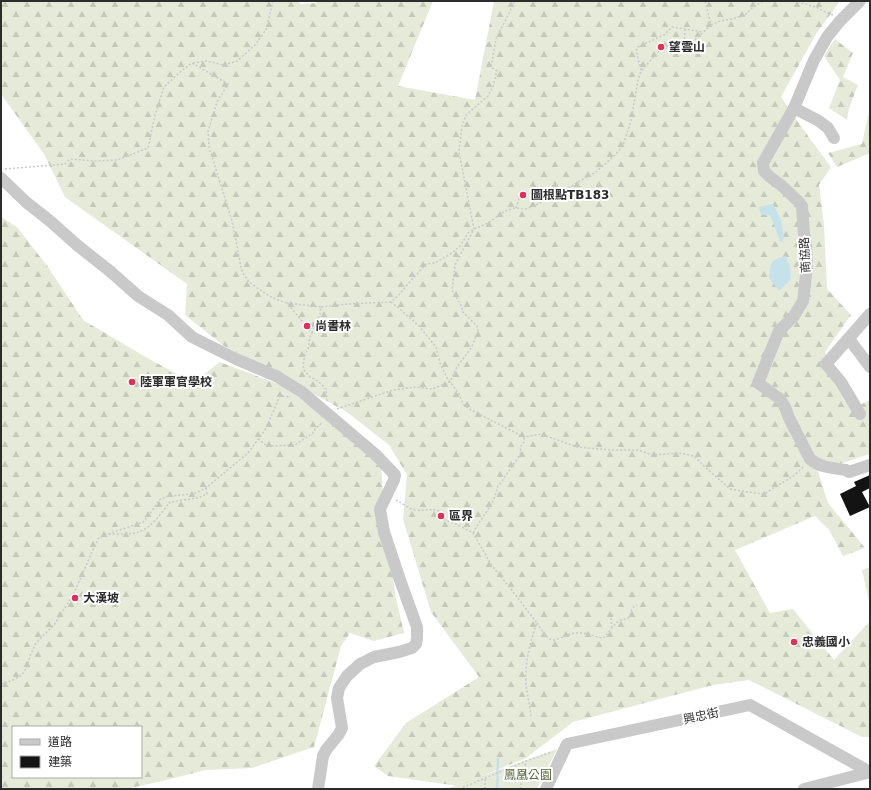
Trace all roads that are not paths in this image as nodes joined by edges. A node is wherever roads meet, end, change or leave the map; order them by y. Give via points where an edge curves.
1 (860, 1) edge
2 (794, 108) junction
3 (834, 138) dead end
4 (1, 178) edge
5 (870, 314) edge
6 (849, 339) junction
7 (870, 367) edge
8 (860, 414) dead end
9 (870, 465) edge
10 (870, 772) edge
11 (318, 789) edge
12 (546, 789) edge
13 (804, 789) edge

1 - 2 street, 商協路 via 827,37 814,60
2 - 3 street via 819,121 828,128
2 - 9 street, 商協路 via 762,163 764,171 802,206 807,267 803,301 794,316 779,331 758,383 780,399 810,459 816,464 850,472
4 - 11 street via 138,296 168,315 192,337 276,376 302,392 375,454 395,476 380,509 384,532 417,627 416,644 412,648 374,657 360,664 347,676 339,688 338,698 342,728 323,756
5 - 6 street
6 - 7 street
6 - 8 street via 826,364 841,382
10 - 12 street, 興忠街 via 750,705 566,744
10 - 13 street

